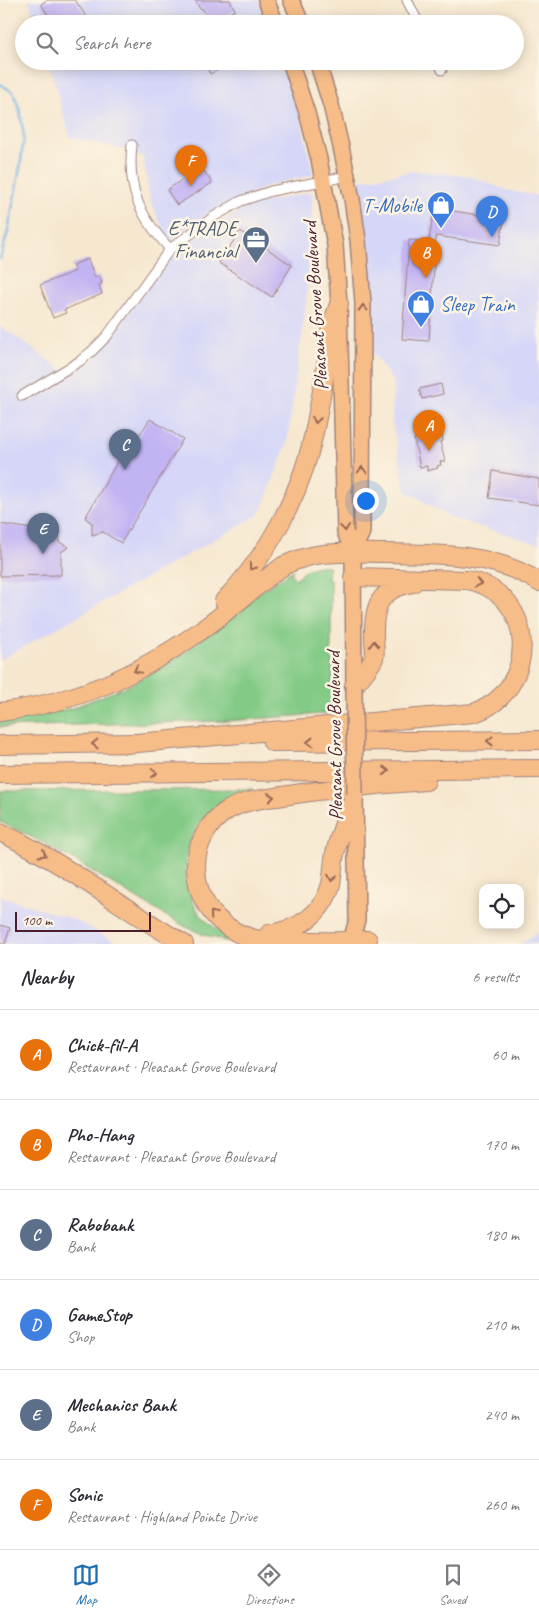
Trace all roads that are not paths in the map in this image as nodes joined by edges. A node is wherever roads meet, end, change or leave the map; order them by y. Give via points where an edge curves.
1 (266, 0) edge
2 (291, 0) edge
3 (407, 0) edge
4 (272, 15) edge
5 (298, 15) edge
6 (414, 15) edge
7 (293, 70) edge
8 (320, 70) edge
9 (132, 145) dead end
10 (348, 176) junction
11 (324, 181) junction
12 (170, 249) junction
13 (340, 304) junction
14 (22, 396) dead end
15 (353, 552) junction
16 (353, 577) junction
17 (429, 580) junction
18 (539, 582) edge
19 (179, 644) junction
20 (354, 686) junction
21 (0, 712) edge
22 (539, 740) edge
23 (126, 744) junction
24 (0, 745) edge
25 (539, 769) edge
26 (462, 771) junction
27 (0, 774) edge
28 (355, 794) joint
29 (348, 828) junction
30 (0, 832) edge
31 (356, 920) junction
32 (254, 938) junction
33 (368, 942) edge
34 (350, 943) edge
35 (184, 944) edge

1 - 4 main road
2 - 5 main road
3 - 6 street
7 - 11 main road, Pleasant Grove Boulevard
8 - 10 main road, Pleasant Grove Boulevard
9 - 12 street via 131,173 135,195 147,222
10 - 11 street
15 -> 10 main road, Pleasant Grove Boulevard via 362,532 363,303
11 - 12 street via 271,191 241,201
11 - 13 main road, Pleasant Grove Boulevard via 335,245
12 - 14 street via 107,336 92,351
13 -> 15 main road, Pleasant Grove Boulevard via 344,532
13 -> 19 highway via 329,335 316,425 307,462 294,494 249,572
15 - 16 main road, Pleasant Grove Boulevard
15 - 18 highway via 450,554 478,558 506,566
15 - 19 highway via 310,556 283,566
16 - 17 highway
16 - 20 main road, Pleasant Grove Boulevard
20 -> 17 highway via 374,657 373,628 377,604 395,587
17 -> 23 highway via 466,580 490,587 500,592 522,621 527,648 520,677 506,696 486,710
19 -> 21 highway via 106,686 52,704
20 - 28 main road, Pleasant Grove Boulevard, bridge
22 -> 23 highway
23 -> 24 highway
25 - 26 highway
27 -> 26 highway
32 -> 26 highway via 233,931 216,918 204,902 197,883 196,862 201,841 211,824 225,812 256,800 317,790 430,781
28 - 29 highway
29 - 31 main road, Pleasant Grove Boulevard
29 -> 32 highway via 335,855 330,886 316,913 299,926
30 -> 35 highway via 53,860
31 - 33 main road
31 - 34 main road, Pleasant Grove Boulevard
32 - 34 highway
33 - 34 highway

